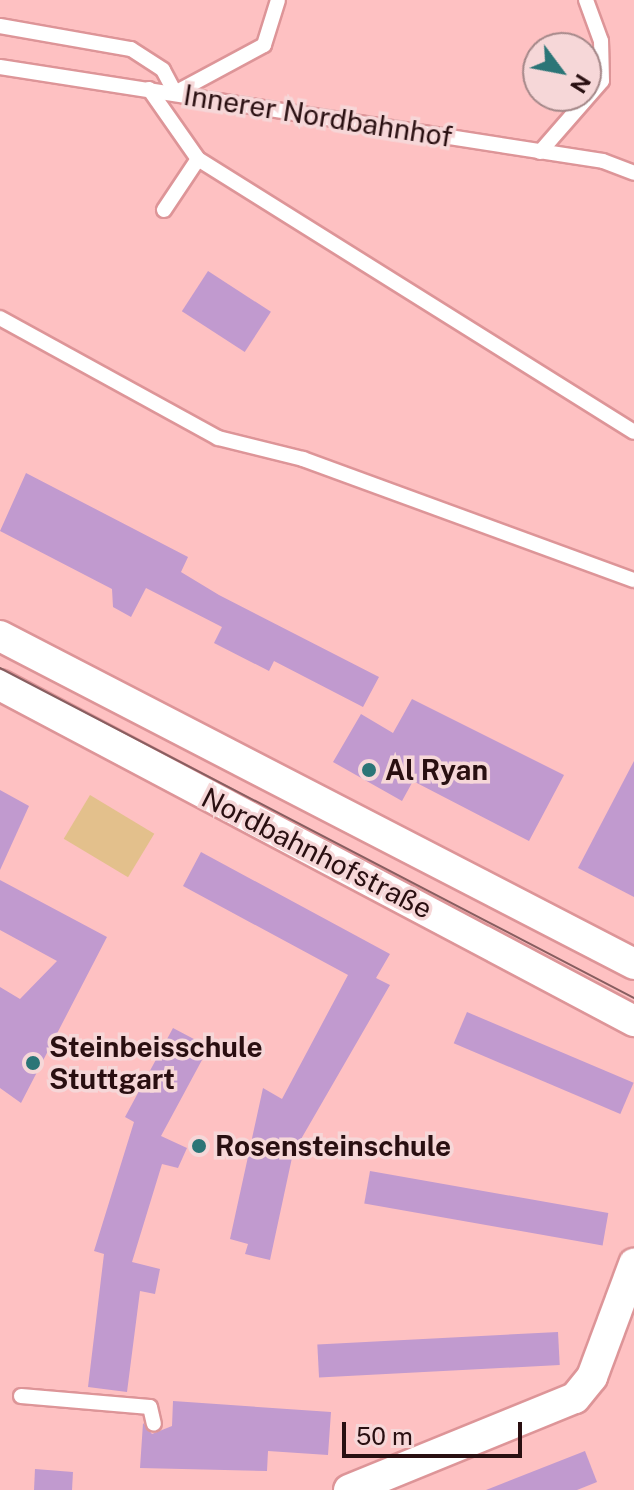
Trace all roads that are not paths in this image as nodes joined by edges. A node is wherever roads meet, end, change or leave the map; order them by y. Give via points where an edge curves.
1 (278, 0) edge
2 (586, 0) edge
3 (0, 26) edge
4 (0, 67) edge
5 (149, 89) junction
6 (175, 93) junction
7 (540, 152) junction
8 (198, 159) junction
9 (634, 173) edge
10 (164, 210) dead end
11 (0, 318) edge
12 (634, 432) edge
13 (634, 580) edge
14 (0, 636) edge
15 (0, 685) edge
16 (634, 964) edge
17 (634, 1021) edge
18 (634, 1264) edge
19 (21, 1396) dead end
20 (154, 1424) dead end
21 (349, 1490) edge

1 - 6 lane via 264,45
2 - 7 lane via 601,41 602,81
3 - 6 lane via 131,49 163,70
4 - 5 lane, Innerer Nordbahnhof
5 - 6 lane, Innerer Nordbahnhof
5 - 8 lane
6 - 7 lane, Innerer Nordbahnhof
7 - 9 lane, Innerer Nordbahnhof
8 - 10 lane
8 - 12 lane
11 - 13 lane via 218,438 303,459
14 - 16 street, Nordbahnhofstraße
15 - 17 street, Nordbahnhofstraße
18 - 21 street via 592,1377 575,1398
19 - 20 lane via 150,1407

